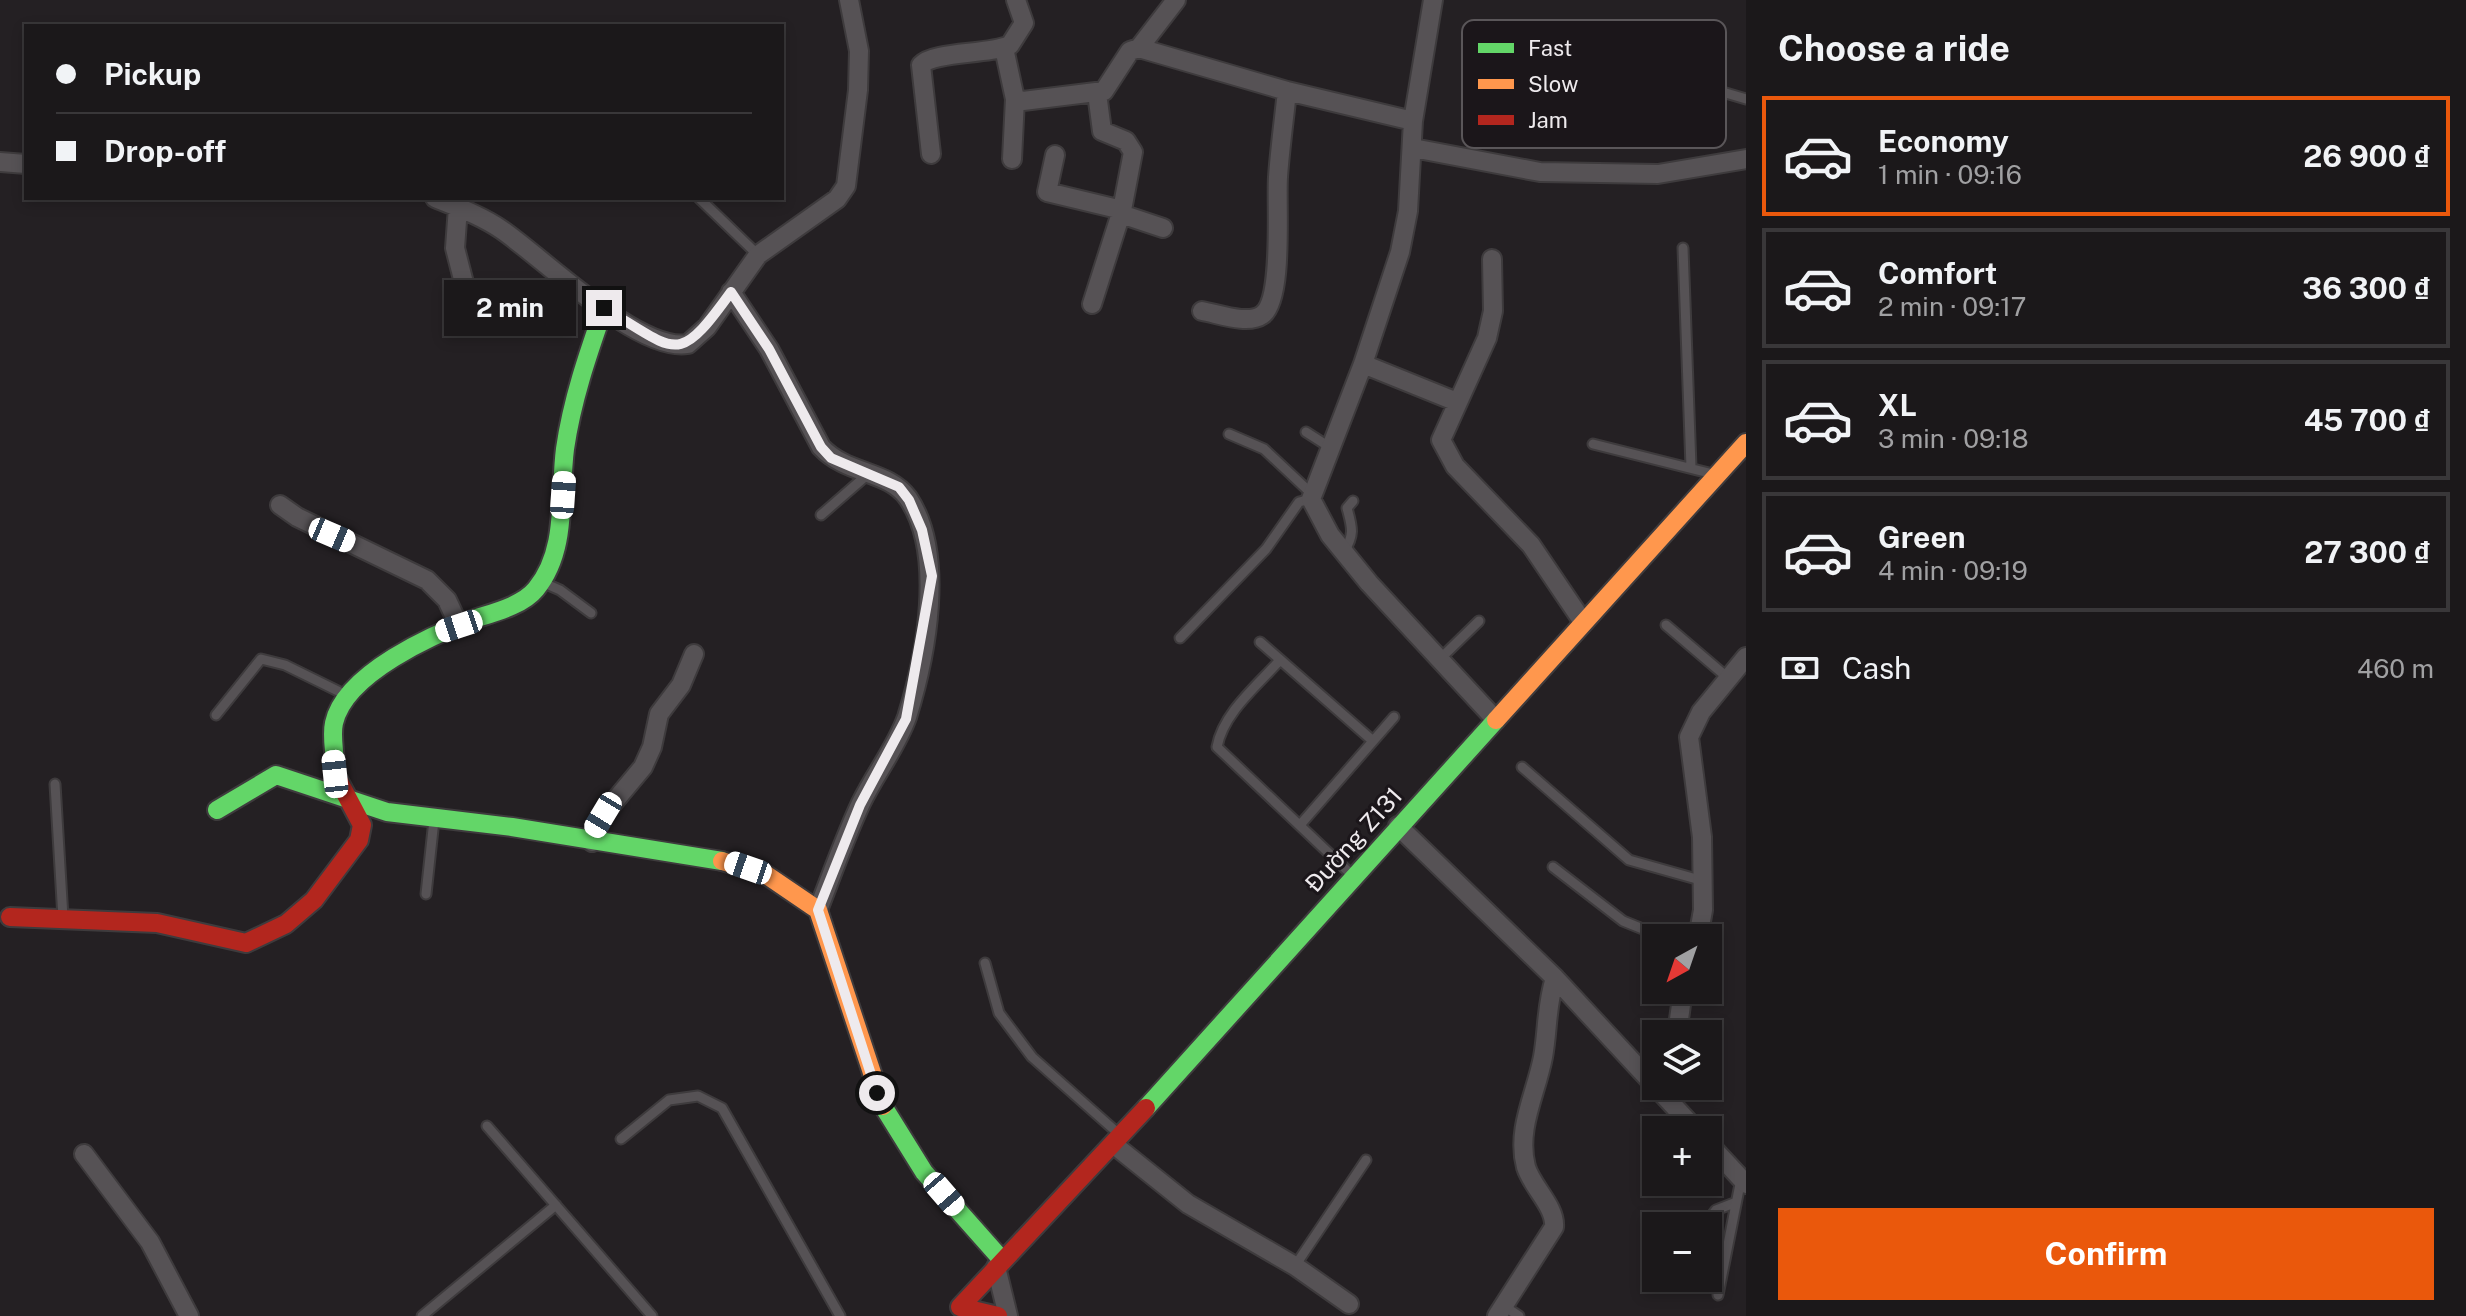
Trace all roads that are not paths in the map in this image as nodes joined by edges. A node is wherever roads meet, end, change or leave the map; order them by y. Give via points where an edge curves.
1 (849, 0) edge
2 (1016, 0) edge
3 (1176, 0) edge
4 (1433, 0) edge
5 (1004, 48) junction
6 (1139, 48) junction
7 (1287, 91) junction
8 (1097, 93) junction
9 (1726, 93) edge
10 (1015, 99) junction
11 (1746, 99) edge
12 (1413, 121) junction
13 (1413, 148) junction
14 (931, 154) dead end
15 (1055, 155) dead end
16 (1012, 159) dead end
17 (1746, 159) edge
18 (0, 162) edge
19 (24, 164) edge
20 (440, 200) edge
21 (701, 200) edge
22 (458, 207) junction
23 (1122, 212) junction
24 (1163, 228) dead end
25 (1683, 248) dead end
26 (758, 255) junction
27 (1492, 259) dead end
28 (464, 283) dead end
29 (731, 292) junction
30 (1092, 304) dead end
31 (604, 308) junction
32 (1202, 311) dead end
33 (1363, 364) junction
34 (1457, 402) junction
35 (1306, 432) dead end
36 (1229, 434) dead end
37 (1746, 443) edge
38 (1593, 444) dead end
39 (1331, 448) junction
40 (1691, 467) junction
41 (867, 475) junction
42 (1717, 475) junction
43 (1312, 497) junction
44 (1353, 501) dead end
45 (280, 505) dead end
46 (821, 515) dead end
47 (1344, 552) junction
48 (542, 583) junction
49 (591, 613) dead end
50 (1479, 621) dead end
51 (1583, 622) junction
52 (1666, 625) dead end
53 (459, 626) junction
54 (1180, 638) dead end
55 (1260, 642) dead end
56 (694, 654) dead end
57 (1746, 657) edge
58 (1441, 658) junction
59 (1280, 660) junction
60 (1728, 678) junction
61 (347, 696) junction
62 (216, 715) dead end
63 (1394, 717) dead end
64 (1495, 719) junction
65 (1373, 741) junction
66 (1522, 767) dead end
67 (55, 784) dead end
68 (346, 799) junction
69 (217, 810) dead end
70 (435, 817) junction
71 (1300, 825) junction
72 (1398, 826) junction
73 (592, 842) junction
74 (1553, 867) dead end
75 (1353, 876) junction
76 (1700, 880) junction
77 (426, 894) dead end
78 (818, 910) junction
79 (10, 917) dead end
80 (63, 918) junction
81 (1700, 924) edge
82 (1642, 928) edge
83 (985, 963) dead end
84 (1555, 978) junction
85 (1642, 1064) edge
86 (487, 1126) dead end
87 (621, 1139) dead end
88 (1117, 1140) junction
89 (84, 1154) dead end
90 (1722, 1158) edge
91 (1366, 1160) dead end
92 (1744, 1182) edge
93 (1734, 1203) junction
94 (556, 1205) junction
95 (1714, 1212) edge
96 (999, 1263) junction
97 (1295, 1266) junction
98 (1718, 1295) dead end
99 (1349, 1304) dead end
100 (957, 1312) edge
101 (1507, 1313) edge
102 (189, 1316) edge
103 (422, 1316) edge
104 (652, 1316) edge
105 (840, 1316) edge
106 (998, 1316) edge
107 (1008, 1316) edge

1 - 26 street via 859,51 846,186 837,199
2 - 5 street via 1024,23 1018,37
3 - 6 street
4 - 12 street
5 - 10 street
5 - 14 street via 928,59 921,65
6 - 7 street
6 - 8 street via 1130,51 1110,84
7 - 12 street
7 - 32 street via 1278,174 1277,265 1268,309 1261,317 1248,319
8 - 10 street via 1033,102
8 - 23 street via 1102,131 1126,141 1133,152
9 - 11 lane
10 - 16 street
12 - 13 street
13 - 17 street via 1540,172 1658,174
13 - 33 street via 1400,252
15 - 23 street via 1047,192
18 - 19 street
20 - 22 street
21 - 26 lane
22 - 28 street via 455,248
22 - 31 street via 501,229
23 - 24 street
23 - 30 street
25 - 40 lane
26 - 29 street
27 - 34 street via 1493,311 1487,338
29 - 31 street via 697,337 677,346
29 - 41 street via 769,349 821,447 831,458
31 - 48 street via 581,373 565,449 561,517
33 - 34 street
33 - 39 street
34 - 51 street via 1442,432 1443,449 1531,545
35 - 39 lane
36 - 43 lane via 1264,449
37 - 42 street, Đường Z131
38 - 40 lane
39 - 43 street
40 - 42 lane
41 - 46 lane
41 - 78 street via 887,479 909,500 932,576 906,719 860,805
42 - 51 street, Đường Z131
43 - 47 street via 1316,513
43 - 54 lane via 1299,502 1266,549
44 - 47 lane via 1347,508 1354,528
45 - 53 street via 427,580 447,600
47 - 58 street
48 - 49 lane
48 - 53 street via 511,606
50 - 58 lane
51 - 64 street, Đường Z131
52 - 60 lane
53 - 61 street via 403,650
55 - 59 lane
56 - 73 street via 681,685 659,714 643,767 603,815
57 - 60 street
58 - 64 street
59 - 65 lane
59 - 71 lane via 1228,718 1217,747
60 - 76 street via 1689,737 1702,837
61 - 62 lane via 261,659
61 - 68 street via 334,723 333,752
63 - 65 lane
64 - 72 street, Đường Z131
65 - 71 lane
66 - 76 lane via 1629,860
67 - 80 lane
68 - 69 street via 272,774 247,796
68 - 70 street via 387,812
68 - 80 street via 362,825 359,840 314,900 260,938 246,943 157,923
70 - 73 street
70 - 77 lane
71 - 75 lane
72 - 75 street, Đường Z131
72 - 84 street
73 - 78 street via 731,862 765,874
74 - 82 lane via 1612,914
75 - 88 street, Đường Z131
76 - 81 street
78 - 96 street via 884,1108 924,1172
79 - 80 street
83 - 88 lane via 999,1013 1032,1057
84 - 85 street
84 - 101 street via 1524,1135 1526,1166 1553,1212 1554,1227
86 - 94 lane
87 - 105 lane via 669,1100 698,1096 722,1108
88 - 96 street, Đường Z131
88 - 97 street via 1188,1204
89 - 102 street via 150,1242
90 - 92 street
91 - 97 lane
92 - 93 lane
93 - 95 lane
93 - 98 lane
94 - 103 lane
94 - 104 lane
96 - 100 street, Đường Z131
96 - 107 street
97 - 99 street
100 - 106 street

